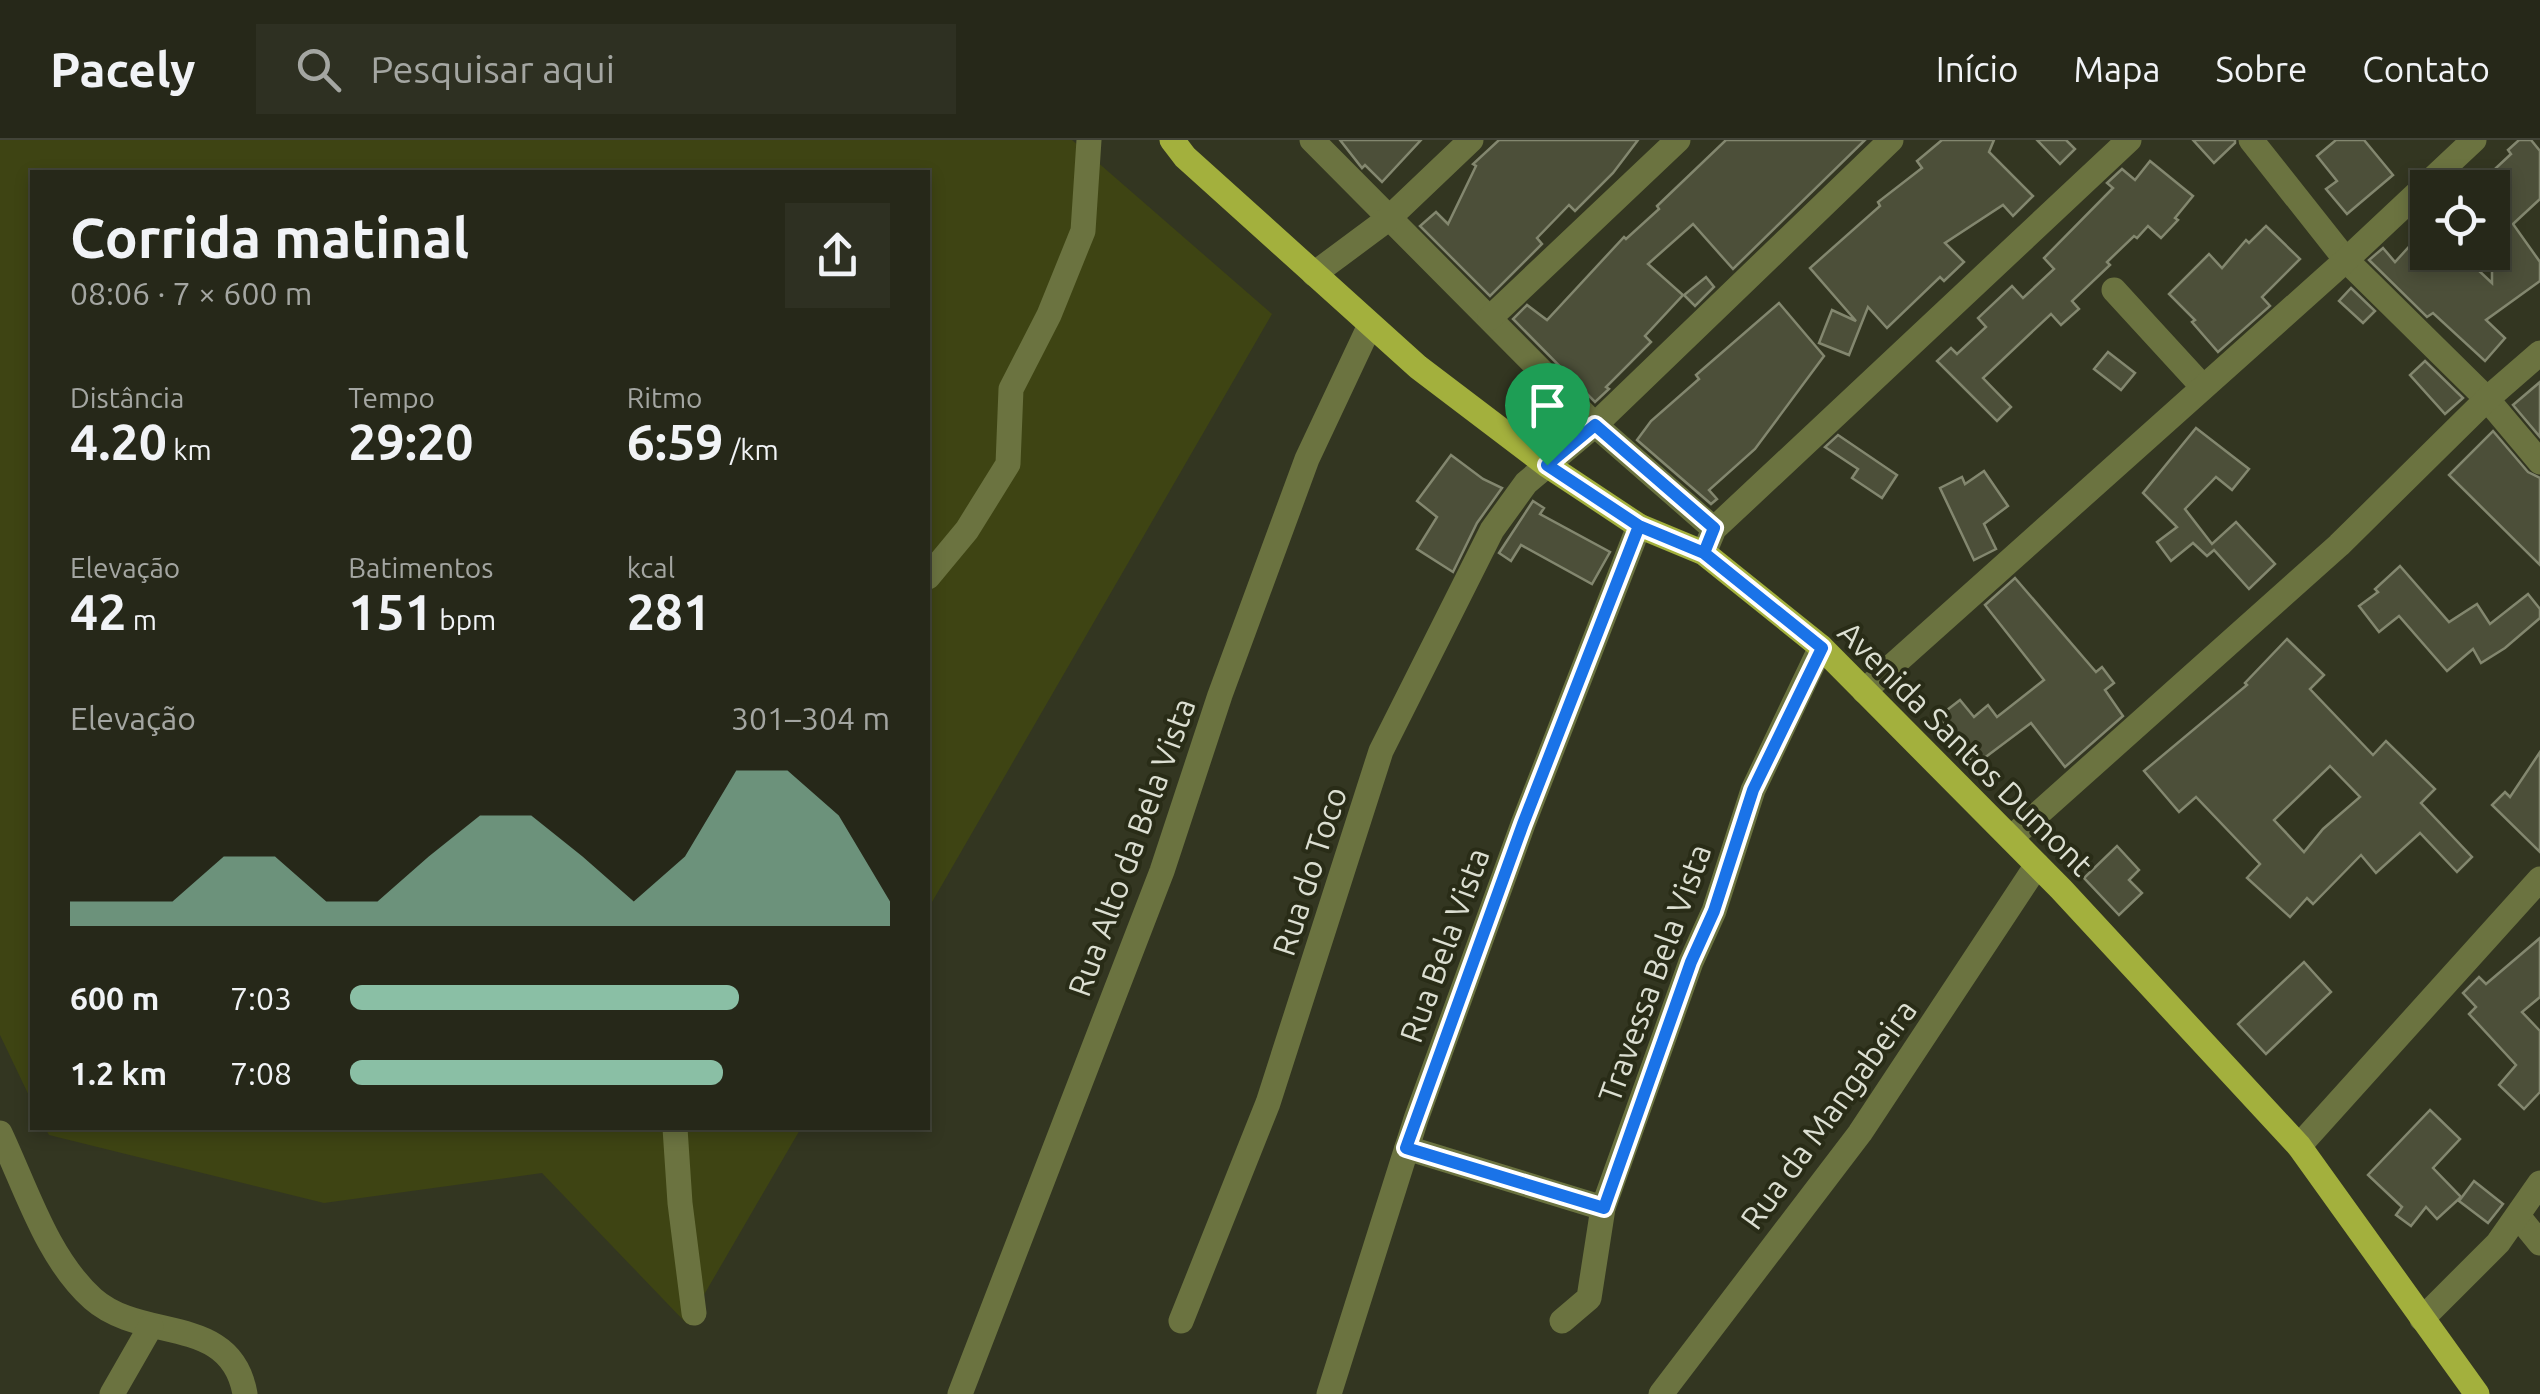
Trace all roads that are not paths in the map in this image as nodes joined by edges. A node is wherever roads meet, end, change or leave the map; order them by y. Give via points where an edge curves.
1 (1089, 140) edge
2 (1172, 140) edge
3 (1312, 140) edge
4 (1470, 140) edge
5 (1678, 140) edge
6 (1891, 140) edge
7 (2129, 140) edge
8 (2251, 140) edge
9 (2474, 140) edge
10 (1388, 219) junction
11 (2346, 260) junction
12 (1314, 274) junction
13 (2114, 290) dead end
14 (1490, 318) junction
15 (1370, 325) junction
16 (2540, 353) edge
17 (2202, 387) junction
18 (2487, 399) junction
19 (1595, 425) junction
20 (2540, 462) edge
21 (1547, 465) junction
22 (1639, 526) junction
23 (1714, 528) junction
24 (1704, 553) junction
25 (930, 574) edge
26 (1822, 648) junction
27 (1864, 691) junction
28 (2010, 838) junction
29 (2037, 865) junction
30 (2540, 879) edge
31 (675, 1130) edge
32 (0, 1133) edge
33 (2300, 1146) junction
34 (1406, 1148) junction
35 (2540, 1183) edge
36 (1604, 1208) junction
37 (2518, 1216) junction
38 (2540, 1243) edge
39 (694, 1313) dead end
40 (2422, 1318) junction
41 (1562, 1321) dead end
42 (1181, 1322) dead end
43 (151, 1326) junction
44 (112, 1394) edge
45 (245, 1394) edge
46 (960, 1394) edge
47 (1330, 1394) edge
48 (1661, 1394) edge
49 (2476, 1394) edge

1 - 25 street via 1083,231 1010,389 1008,464
2 - 12 main road, Avenida Santos Dumont
3 - 10 street
4 - 10 street
5 - 14 street
6 - 19 street, Rua do Toco
7 - 23 street
8 - 11 street
9 - 11 street
10 - 12 street
10 - 14 street
11 - 17 street
11 - 18 street
12 - 15 main road, Avenida Santos Dumont
13 - 17 street
14 - 19 street
15 - 21 main road, Avenida Santos Dumont
15 - 46 street, Rua Alto da Bela Vista via 1306,459 1162,870
16 - 18 street
17 - 27 street
18 - 20 street
18 - 28 street via 2339,545
19 - 21 street, Rua do Toco
19 - 23 street
21 - 22 main road, Avenida Santos Dumont
21 - 42 street, Rua do Toco via 1492,530 1381,751 1268,1103
22 - 24 main road, Avenida Santos Dumont
22 - 34 street, Rua Bela Vista
23 - 24 street
24 - 26 main road, Avenida Santos Dumont
26 - 27 main road, Avenida Santos Dumont
26 - 36 street, Travessa Bela Vista via 1753,790
27 - 28 main road, Avenida Santos Dumont
28 - 29 main road, Avenida Santos Dumont
29 - 33 main road, Avenida Santos Dumont
29 - 48 street, Rua da Mangabeira via 1860,1133
30 - 33 street
31 - 39 street
32 - 43 street via 67,1271 119,1317
33 - 40 main road, Avenida Santos Dumont
34 - 36 street
34 - 47 street, Rua Bela Vista
35 - 37 street
36 - 41 street, Travessa Bela Vista via 1589,1298
37 - 38 street
37 - 40 street
40 - 49 main road, Avenida Santos Dumont
43 - 44 street
43 - 45 street via 208,1339 240,1370

